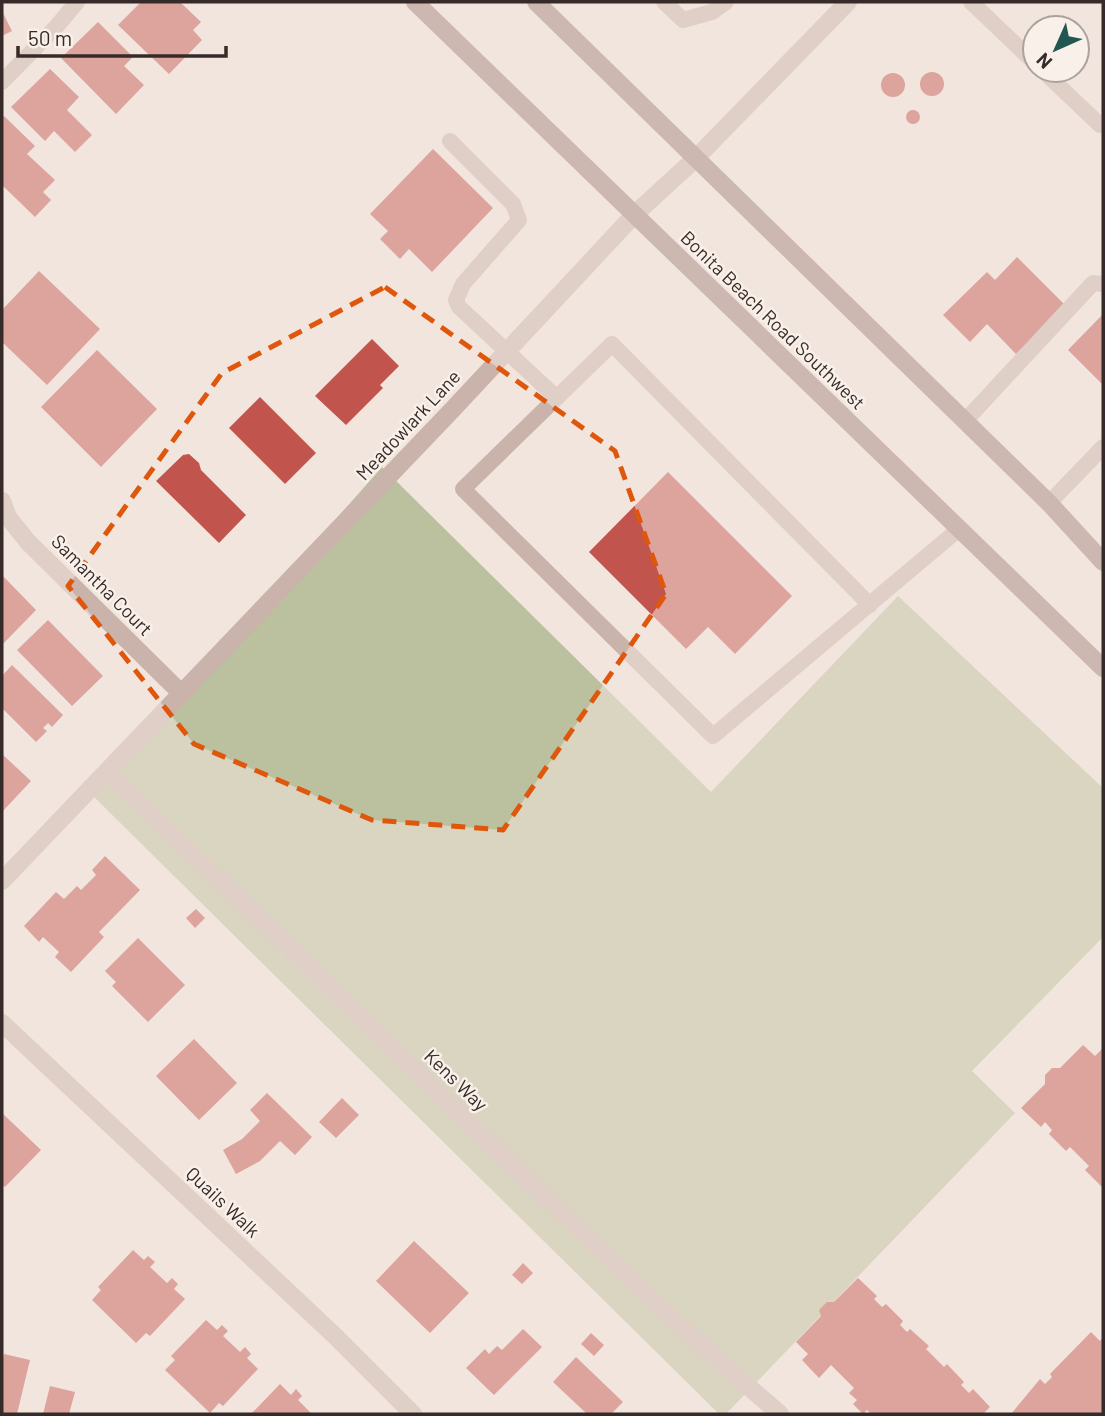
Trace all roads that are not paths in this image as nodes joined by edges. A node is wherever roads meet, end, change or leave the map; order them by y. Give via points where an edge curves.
1 (77, 2) edge
2 (415, 2) edge
3 (536, 2) edge
4 (664, 2) edge
5 (726, 2) edge
6 (848, 2) edge
7 (971, 2) edge
8 (1021, 50) edge
9 (2, 82) edge
10 (1057, 84) edge
11 (1100, 125) dead end
12 (450, 141) dead end
13 (696, 158) junction
14 (634, 215) junction
15 (1103, 284) edge
16 (507, 351) junction
17 (557, 398) junction
18 (965, 421) junction
19 (1103, 447) edge
20 (2, 501) edge
21 (1049, 503) junction
22 (960, 529) junction
23 (1103, 562) edge
24 (870, 605) junction
25 (1103, 668) edge
26 (181, 693) junction
27 (107, 771) junction
28 (2, 881) edge
29 (2, 1023) edge
30 (413, 1414) edge
31 (780, 1414) edge

1 - 9 lane
2 - 14 main road, Bonita Beach Road Southwest
3 - 13 main road
4 - 5 lane via 683,20 712,12
6 - 13 street, Meadowlark Lane
7 - 8 lane
10 - 11 lane
12 - 16 lane via 517,212 519,220 463,284 456,300
13 - 14 street, Meadowlark Lane
13 - 18 main road
14 - 16 street, Meadowlark Lane
14 - 22 main road, Bonita Beach Road Southwest
15 - 18 lane via 1093,283
16 - 17 lane
16 - 26 street, Meadowlark Lane
17 - 24 lane via 612,344
17 - 24 lane via 463,489 713,736
18 - 21 main road
19 - 21 lane
20 - 26 street, Samantha Court via 8,517 28,542
21 - 23 main road
22 - 24 lane
22 - 25 main road, Bonita Beach Road Southwest
26 - 27 street, Meadowlark Lane
27 - 28 street, Meadowlark Lane
27 - 31 street, Kens Way via 594,1244
29 - 30 street, Quails Walk

